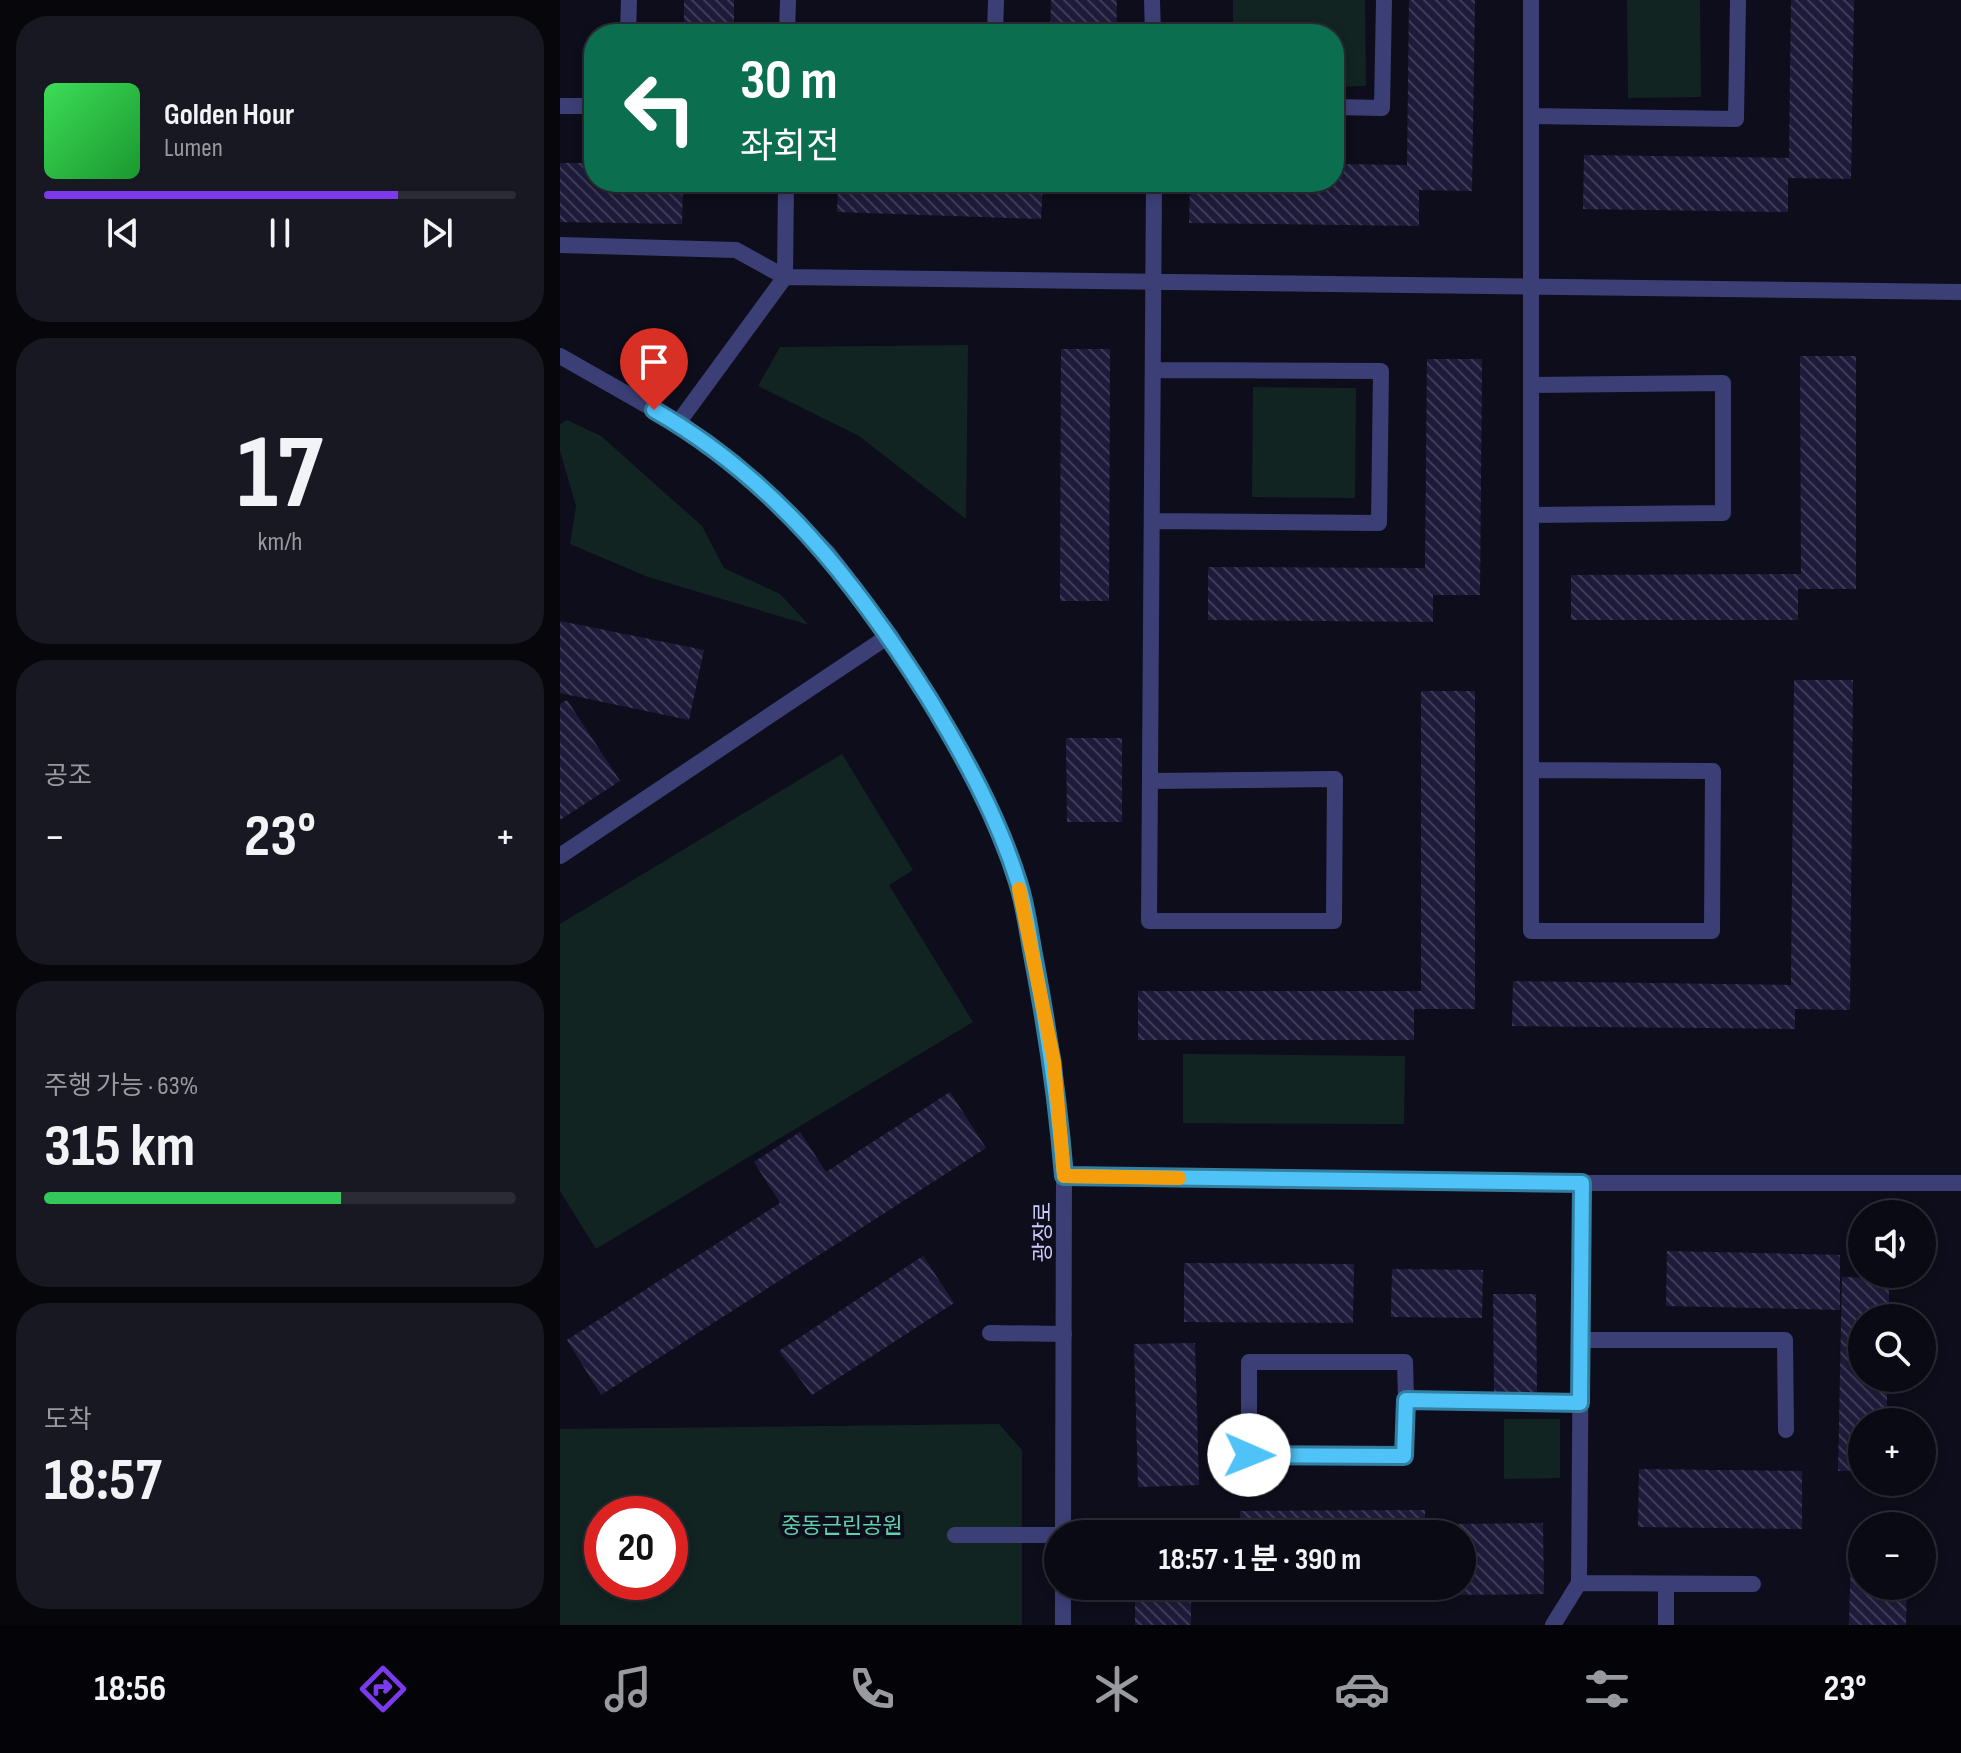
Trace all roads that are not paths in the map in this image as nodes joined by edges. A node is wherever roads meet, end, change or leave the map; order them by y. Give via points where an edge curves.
1 (629, 0) edge
2 (788, 0) edge
3 (996, 0) edge
4 (1152, 0) edge
5 (1384, 0) edge
6 (1531, 0) edge
7 (1738, 0) edge
8 (628, 24) edge
9 (787, 24) edge
10 (995, 24) edge
11 (1153, 24) edge
12 (560, 106) edge
13 (584, 106) edge
14 (1344, 107) edge
15 (1531, 116) junction
16 (786, 192) edge
17 (1154, 192) edge
18 (560, 245) edge
19 (785, 277) junction
20 (1155, 282) junction
21 (1531, 287) junction
22 (1961, 292) edge
23 (560, 356) edge
24 (1154, 370) junction
25 (1531, 385) junction
26 (678, 423) junction
27 (1531, 515) junction
28 (1153, 521) junction
29 (890, 635) junction
30 (1531, 770) junction
31 (1150, 781) junction
32 (560, 856) edge
33 (1064, 1176) junction
34 (1582, 1183) junction
35 (1961, 1183) edge
36 (990, 1333) dead end
37 (1064, 1334) junction
38 (1581, 1340) junction
39 (1406, 1400) junction
40 (1580, 1403) junction
41 (1786, 1430) dead end
42 (1061, 1520) edge
43 (1044, 1534) edge
44 (955, 1535) dead end
45 (1579, 1583) junction
46 (1666, 1584) junction
47 (1753, 1584) dead end
48 (1063, 1600) edge
49 (1063, 1625) edge
50 (1553, 1625) edge
51 (1666, 1625) edge

1 - 8 street
2 - 9 street
3 - 10 street
4 - 11 street
5 - 14 street via 1382,108
6 - 15 street
7 - 15 street via 1736,119
12 - 13 street
15 - 21 street
16 - 19 street
17 - 20 street
18 - 19 street via 736,250
19 - 20 street
19 - 26 street
20 - 21 street
20 - 24 street
21 - 22 street
21 - 25 street
23 - 26 street, 광장로
24 - 28 street
24 - 28 street via 1381,371 1379,523
25 - 27 street
25 - 27 street via 1723,383 1723,513
26 - 29 street, 광장로 via 756,481 829,554
27 - 30 street
28 - 31 street
29 - 32 street
29 - 33 street, 광장로 via 951,734 1018,882 1054,1062
30 - 30 street via 1531,931 1712,931 1713,771
31 - 31 street via 1149,921 1334,921 1335,779
33 - 34 street
33 - 37 street, 광장로
34 - 35 street
34 - 38 street
36 - 37 street
37 - 42 street, 광장로
38 - 40 street
38 - 41 street via 1785,1340
39 - 39 street via 1405,1362 1249,1362 1249,1455 1404,1456
39 - 40 street
40 - 45 street
43 - 44 street
45 - 46 street
45 - 50 street
46 - 47 street
46 - 51 street
48 - 49 street

